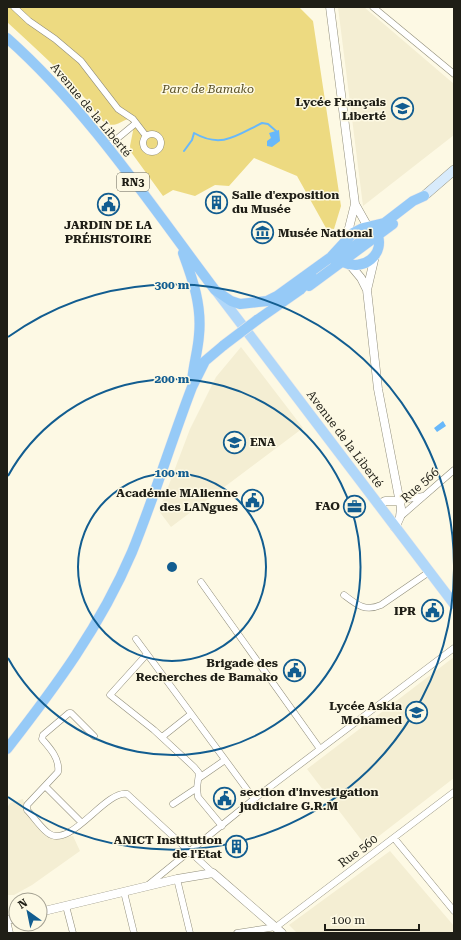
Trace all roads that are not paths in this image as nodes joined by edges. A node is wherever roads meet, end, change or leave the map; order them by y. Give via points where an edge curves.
1 (14, 7) edge
2 (374, 7) edge
3 (329, 9) edge
4 (7, 38) edge
5 (454, 74) edge
6 (136, 123) junction
7 (146, 136) dead end
8 (107, 147) junction
9 (454, 170) edge
10 (424, 196) junction
11 (355, 204) junction
12 (374, 231) junction
13 (178, 242) junction
14 (345, 242) junction
15 (375, 256) junction
16 (345, 261) junction
17 (215, 290) junction
18 (367, 290) junction
19 (192, 387) junction
20 (454, 470) edge
21 (424, 495) junction
22 (399, 502) junction
23 (378, 505) junction
24 (400, 517) junction
25 (395, 528) junction
26 (429, 572) junction
27 (201, 582) dead end
28 (344, 595) dead end
29 (454, 604) edge
30 (136, 639) dead end
31 (454, 648) edge
32 (147, 654) junction
33 (191, 714) junction
34 (94, 736) dead end
35 (162, 737) junction
36 (7, 749) edge
37 (320, 749) junction
38 (225, 760) junction
39 (199, 778) junction
40 (45, 786) junction
41 (197, 788) junction
42 (454, 792) edge
43 (254, 799) junction
44 (173, 804) dead end
45 (82, 823) junction
46 (222, 826) junction
47 (394, 838) junction
48 (190, 852) junction
49 (213, 873) junction
50 (177, 879) junction
51 (145, 887) junction
52 (124, 892) junction
53 (66, 906) junction
54 (48, 910) edge
55 (454, 911) edge
56 (7, 921) edge
57 (279, 930) edge
58 (251, 931) edge
59 (10, 933) edge
60 (72, 933) edge
61 (134, 933) edge
62 (190, 933) edge
63 (237, 933) edge

1 - 6 street via 76,57 118,109
2 - 5 street
3 - 11 street
4 - 8 highway, Avenue de la Liberté / RN3 via 35,63
6 - 7 street
6 - 8 street
8 - 13 highway, Avenue de la Liberté / RN3
9 - 10 main road
10 - 12 highway via 413,201
10 - 12 highway via 416,205
11 - 12 street
11 - 14 street
12 - 14 highway via 353,233
12 - 15 highway
12 - 16 highway
13 - 17 highway
13 - 19 highway via 193,280 199,310 199,337
14 - 16 street
14 - 17 highway via 331,257 267,301 240,304
15 - 16 highway via 361,265
15 - 18 street
16 - 18 street via 361,278
16 - 19 highway, bridge via 224,345 205,362
17 - 23 main road, Avenue de la Liberté
18 - 22 street via 378,389
19 - 36 highway via 132,552 101,614 76,656
20 - 21 street, Rue 566
21 - 22 street
21 - 24 street, Rue 566
22 - 23 street via 386,501
22 - 24 street
23 - 25 main road, Avenue de la Liberté
24 - 25 street
25 - 26 main road, Avenue de la Liberté
26 - 28 street via 382,606 373,609 363,608
26 - 29 main road, Avenue de la Liberté
27 - 37 street
30 - 32 street
31 - 37 street
32 - 33 street
32 - 35 street via 110,694
33 - 35 street
33 - 38 street
34 - 40 street via 72,713 68,713 43,735 42,739 53,752 59,768
35 - 39 street via 194,766
37 - 43 street
38 - 39 street
38 - 43 street
39 - 41 street
40 - 45 street
40 - 45 street via 26,807 48,833 60,836
41 - 44 street
41 - 46 street via 198,797
42 - 47 street, Rue 560
43 - 46 street
45 - 48 street via 118,794 127,794
46 - 48 street
47 - 55 street
47 - 57 street, Rue 560
48 - 49 street
48 - 51 street
49 - 50 street
49 - 57 street
50 - 51 street
50 - 62 street
51 - 52 street
52 - 53 street
52 - 61 street
53 - 54 street
53 - 60 street
56 - 59 street
57 - 58 street
58 - 63 street

